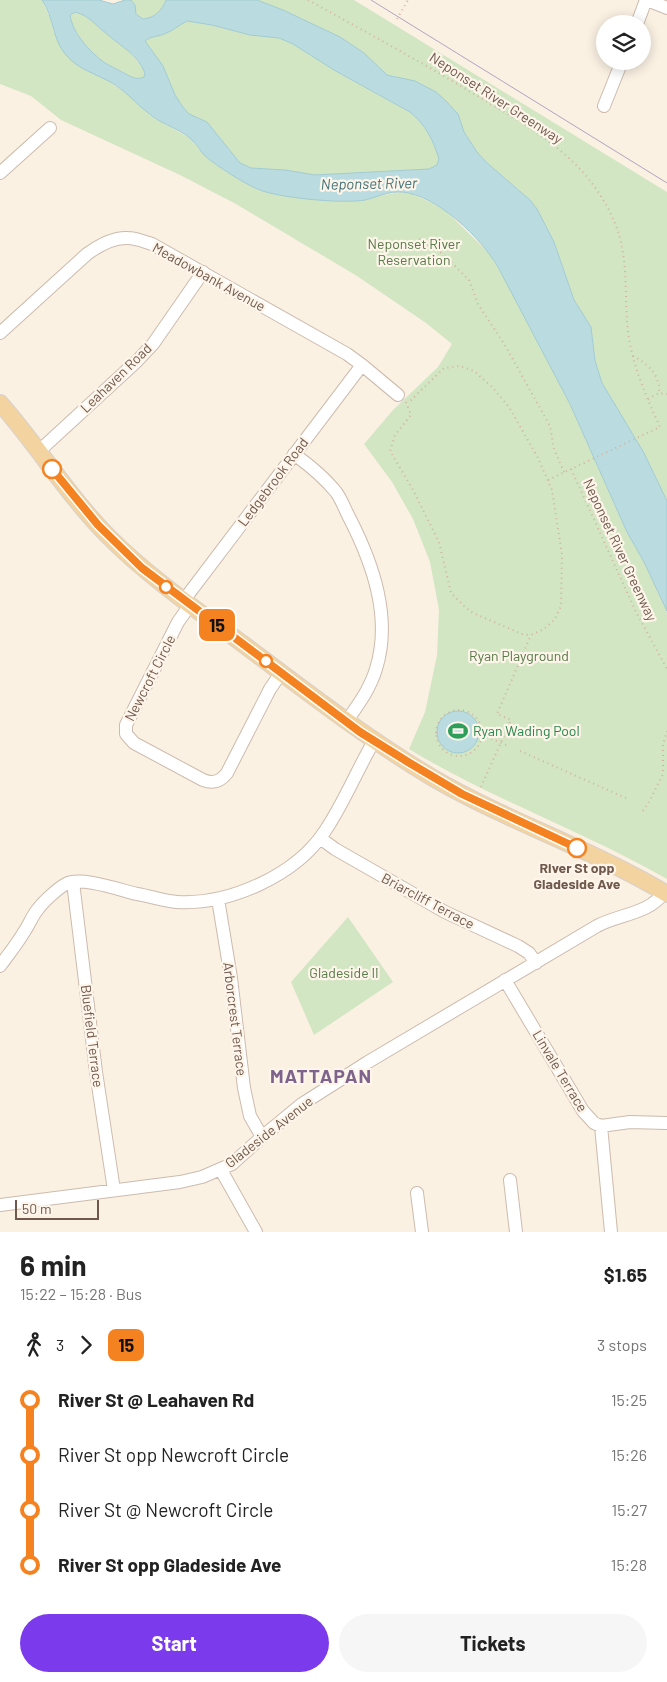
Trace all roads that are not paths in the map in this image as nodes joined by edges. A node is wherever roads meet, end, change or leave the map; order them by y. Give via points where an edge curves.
1 (646, 0) edge
2 (667, 8) edge
3 (640, 15) edge
4 (618, 70) edge
5 (604, 106) dead end
6 (50, 128) dead end
7 (0, 173) edge
8 (203, 272) junction
9 (0, 333) edge
10 (362, 365) junction
11 (398, 395) dead end
12 (0, 403) edge
13 (38, 452) junction
14 (294, 454) junction
15 (187, 603) junction
16 (281, 673) junction
17 (346, 722) junction
18 (374, 741) junction
19 (320, 838) junction
20 (73, 882) junction
21 (665, 893) edge
22 (218, 899) junction
23 (536, 963) junction
24 (0, 966) edge
25 (505, 980) junction
26 (667, 1123) edge
27 (601, 1126) junction
28 (262, 1136) junction
29 (221, 1170) junction
30 (510, 1180) dead end
31 (114, 1190) junction
32 (417, 1193) dead end
33 (0, 1205) edge
34 (256, 1232) edge
35 (422, 1232) edge
36 (516, 1232) edge
37 (611, 1232) edge

1 - 2 street
1 - 3 street
4 - 5 street
6 - 7 street
8 - 9 street, Meadowbank Avenue via 152,244 128,238 113,240 87,254
8 - 10 street, Meadowbank Avenue
8 - 13 street, Leahaven Road via 137,361
10 - 11 street, Meadowbank Avenue
10 - 14 street, Ledgebrook Road
12 - 13 main road
13 - 15 main road via 109,536 142,568
14 - 15 street, Ledgebrook Road
14 - 17 street via 314,468 337,493 364,548 376,584 381,620 378,660 369,687
15 - 16 main road
15 - 16 street, Newcroft Circle via 126,725 126,734 134,744 203,780 216,782 226,773
16 - 17 main road
17 - 18 main road
18 - 19 street
18 - 21 main road via 474,800 618,867
19 - 22 street via 299,860 260,885
19 - 23 street, Briarcliff Terrace via 433,906 518,946
20 - 22 street via 101,884 178,902
20 - 24 street via 66,884 37,910
20 - 31 street, Bluefield Terrace
21 - 23 street, Gladeside Avenue via 650,907 605,921
22 - 28 street, Arborcrest Terrace via 244,1088 250,1116
23 - 25 street, Gladeside Avenue
25 - 27 street, Linvale Terrace via 583,1111
25 - 28 street, Gladeside Avenue via 326,1088
26 - 27 street via 630,1122
27 - 37 street
28 - 29 street, Gladeside Avenue
29 - 31 street, Gladeside Avenue via 180,1182
29 - 34 street
30 - 36 street
31 - 33 street, Gladeside Avenue
32 - 35 street

